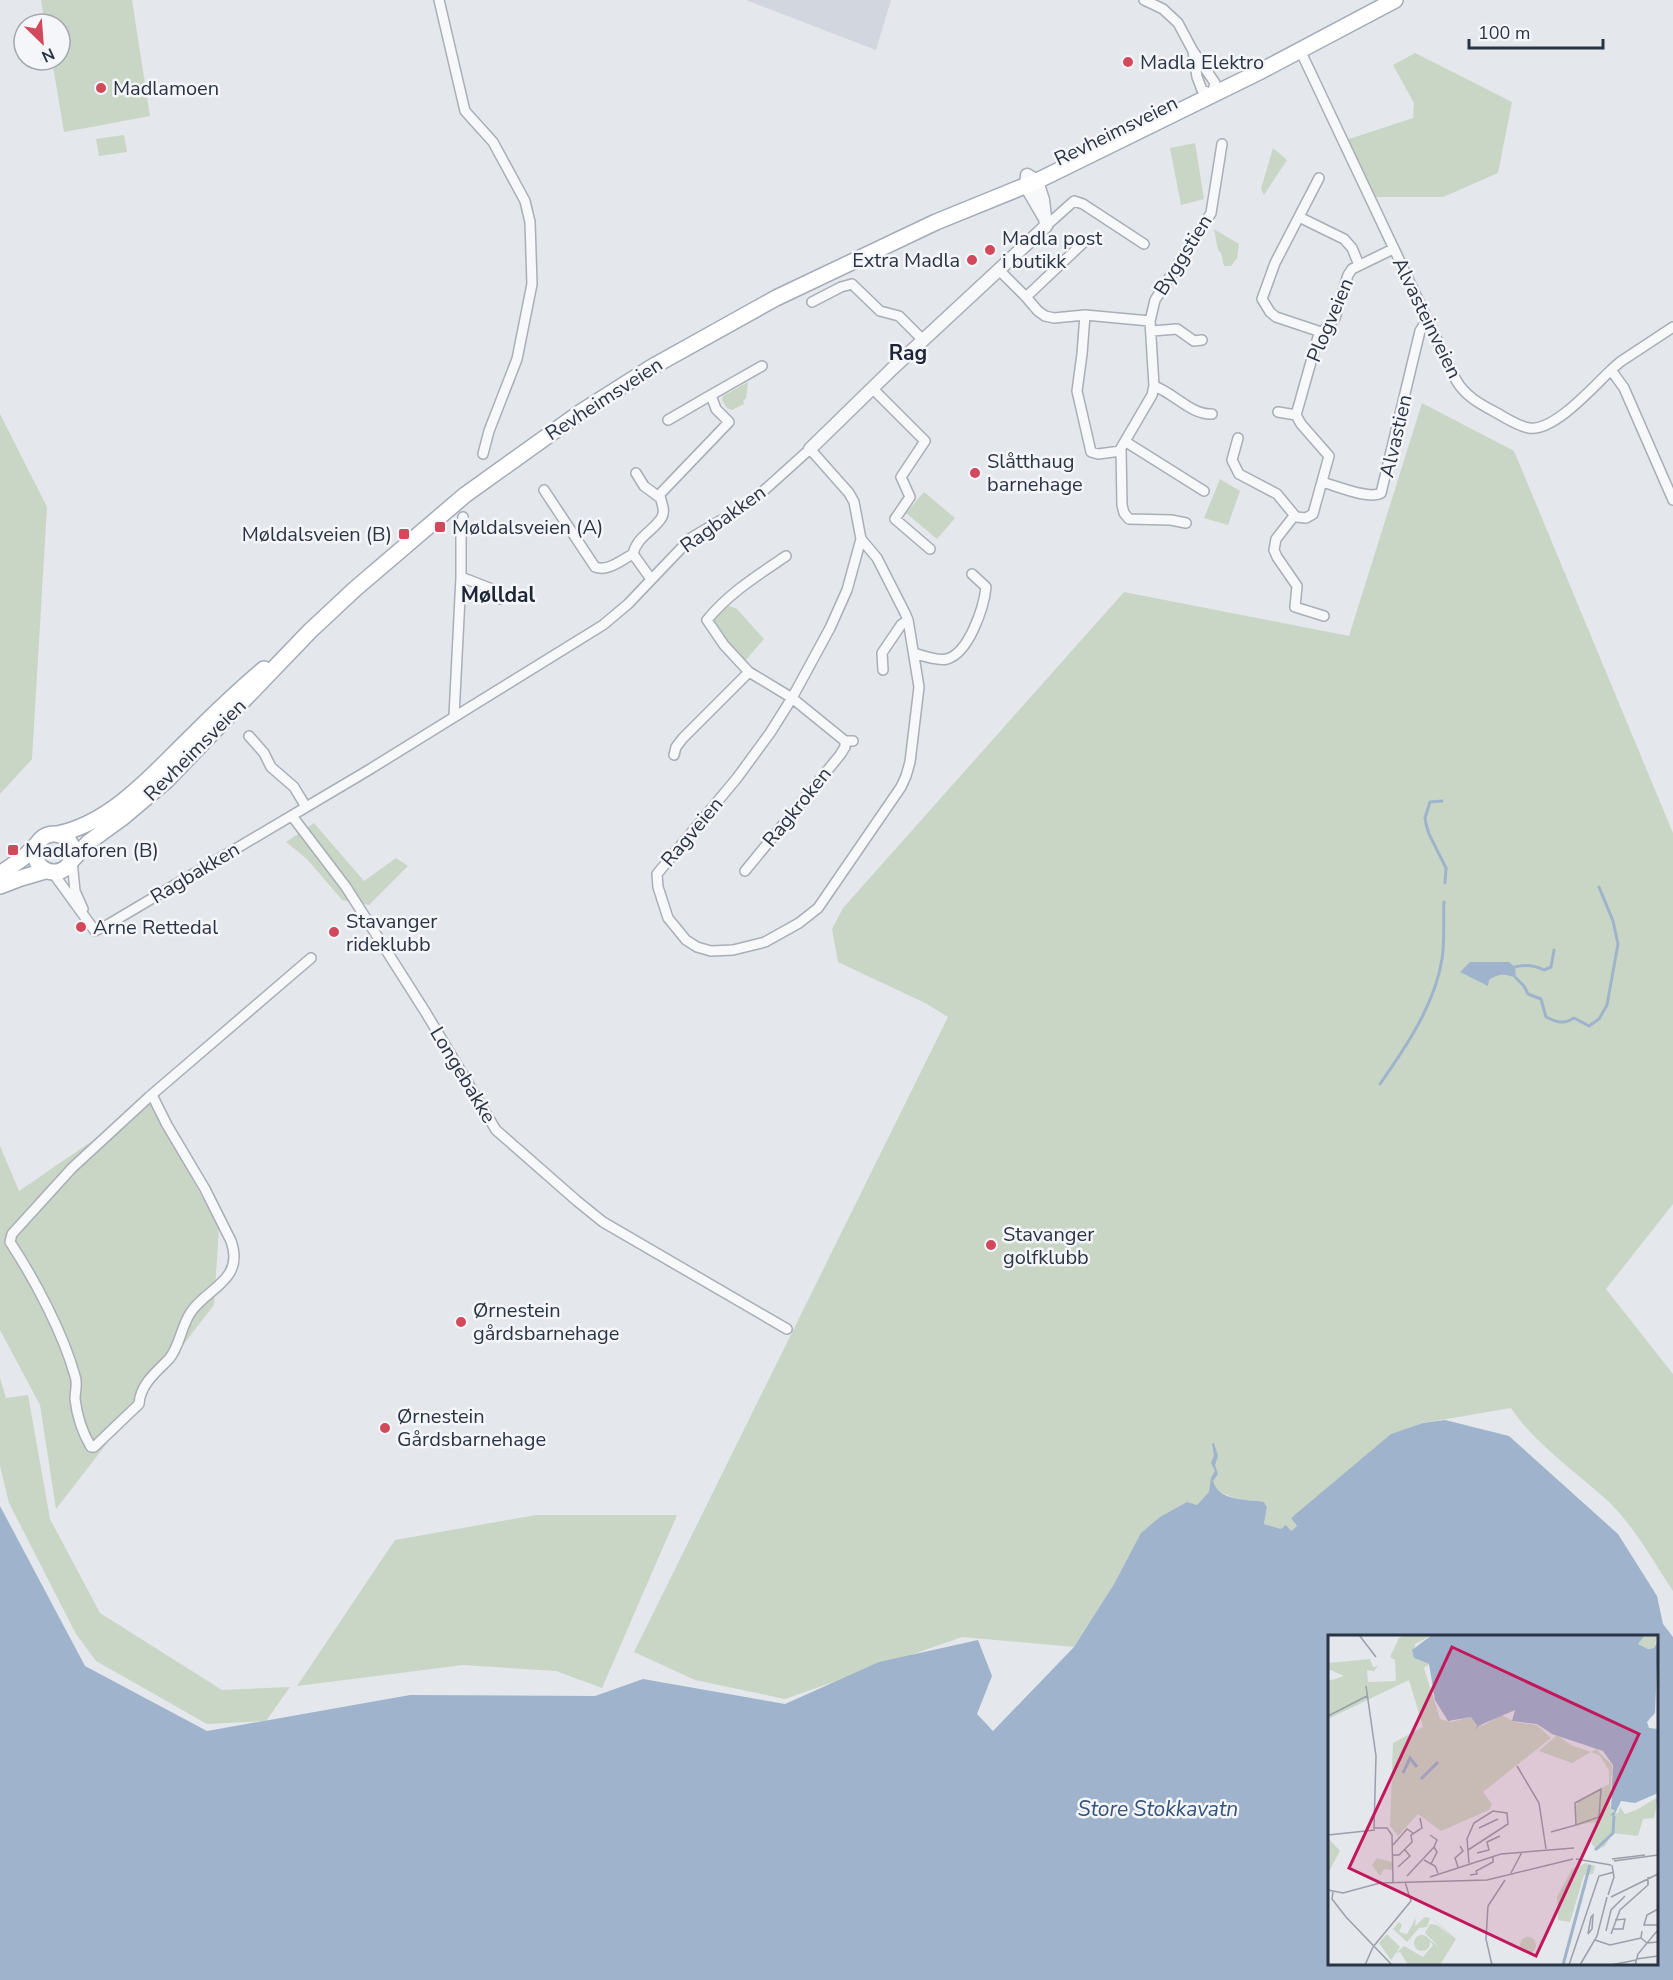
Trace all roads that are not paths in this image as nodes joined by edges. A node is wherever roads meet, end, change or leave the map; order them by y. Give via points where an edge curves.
1 (439, 0) edge
2 (1144, 0) edge
3 (1395, 0) edge
4 (1300, 50) junction
5 (1193, 51) junction
6 (1210, 89) junction
7 (1222, 144) dead end
8 (1319, 178) dead end
9 (1030, 181) junction
10 (1299, 217) junction
11 (1045, 221) junction
12 (1083, 243) dead end
13 (1144, 244) dead end
14 (1393, 249) junction
15 (1359, 265) junction
16 (999, 270) junction
17 (1026, 297) junction
18 (812, 302) dead end
19 (1085, 315) junction
20 (1427, 320) junction
21 (1151, 326) junction
22 (1673, 327) edge
23 (1321, 332) junction
24 (923, 340) junction
25 (1202, 340) dead end
26 (762, 366) dead end
27 (1611, 370) junction
28 (1154, 386) junction
29 (873, 388) junction
30 (711, 395) junction
31 (1278, 412) dead end
32 (1212, 414) dead end
33 (1296, 415) junction
34 (668, 420) dead end
35 (1238, 438) dead end
36 (1126, 442) junction
37 (810, 449) junction
38 (1121, 451) junction
39 (483, 454) dead end
40 (636, 473) dead end
41 (1322, 482) junction
42 (544, 490) dead end
43 (1204, 491) dead end
44 (659, 497) junction
45 (1673, 500) edge
46 (1294, 516) junction
47 (463, 517) dead end
48 (1186, 524) dead end
49 (861, 539) junction
50 (930, 549) dead end
51 (633, 554) junction
52 (786, 556) dead end
53 (972, 574) dead end
54 (461, 577) junction
55 (651, 579) junction
56 (500, 599) dead end
57 (1324, 616) dead end
58 (908, 620) junction
59 (310, 631) junction
60 (914, 654) junction
61 (884, 670) dead end
62 (749, 672) junction
63 (792, 698) junction
64 (454, 716) junction
65 (249, 736) dead end
66 (674, 755) dead end
67 (306, 807) junction
68 (292, 816) junction
69 (57, 834) junction
70 (38, 843) junction
71 (72, 860) junction
72 (745, 871) dead end
73 (49, 872) junction
74 (0, 874) edge
75 (0, 886) edge
76 (88, 920) junction
77 (311, 958) dead end
78 (152, 1095) junction
79 (787, 1329) dead end

1 - 39 street via 465,111 492,142 525,201 530,222 532,284 517,359
2 - 5 street via 1171,15
3 - 4 main road, Revheimsveien
4 - 6 main road, Revheimsveien via 1256,65
4 - 14 street, Alvasteinveien
5 - 6 street
5 - 6 street via 1197,78
6 - 9 main road, Revheimsveien
7 - 21 street, Byggstien via 1211,213 1155,300
8 - 10 street
9 - 11 street
9 - 59 main road, Revheimsveien via 743,315 652,367 527,449 457,502
10 - 15 street via 1344,239
10 - 23 street via 1262,299 1276,316
11 - 13 street, Ragbakken via 1074,201
11 - 16 street, Ragbakken
12 - 17 street
14 - 15 street, Plogveien
14 - 20 street, Alvasteinveien
15 - 23 street, Plogveien via 1348,275 1335,318
16 - 17 street
16 - 24 street, Ragbakken
17 - 19 street via 1045,316
18 - 24 street via 852,284 880,311 899,316
19 - 21 street
19 - 38 street via 1077,391 1083,422 1091,452
20 - 27 street, Alvasteinveien via 1464,392 1530,428 1542,426 1566,412
20 - 41 street, Alvastien via 1420,332 1382,493 1366,495
21 - 25 street via 1177,329 1194,340
21 - 28 street, Byggstien
22 - 27 street
23 - 33 street, Plogveien
24 - 29 street, Ragbakken
26 - 30 street
27 - 45 street via 1624,388
28 - 32 street via 1200,413
28 - 36 street, Byggstien
29 - 37 street, Ragbakken
29 - 50 street via 925,441 901,477 910,497 895,519
30 - 34 street
30 - 44 street via 716,409 729,422
31 - 33 street
33 - 41 street via 1329,456
35 - 46 street via 1232,456 1234,469 1278,494
36 - 38 street, Byggstien
36 - 43 street
37 - 49 street, Ragveien via 849,493
37 - 55 street, Ragbakken via 760,494 691,538
38 - 48 street via 1124,513 1130,519
40 - 44 street via 644,486
41 - 46 street via 1313,514 1302,519
42 - 51 street via 595,567 607,568
44 - 51 street via 662,517 635,544
46 - 57 street via 1276,539 1275,554 1296,586 1295,607
47 - 54 street
49 - 58 street, Ragveien via 878,558
49 - 63 street, Ragveien via 847,590
51 - 55 street
52 - 62 street, Ragkroken via 721,603 707,620
53 - 60 street via 986,586 983,608 972,634 949,658
54 - 56 street via 492,589
54 - 64 street
55 - 64 street, Ragbakken via 603,625
58 - 60 street, Ragveien
58 - 61 street via 882,653
59 - 69 main road, Revheimsveien via 127,796 83,827
59 - 71 main road, Revheimsveien via 174,773
60 - 63 street, Ragveien via 919,687 906,776 818,908 765,942 724,952 697,947 668,918 657,874 737,778
62 - 63 street, Ragkroken
62 - 66 street via 683,738
63 - 72 street, Ragkroken via 849,741
64 - 67 street, Ragbakken
65 - 67 street via 271,767 294,787
67 - 68 street, Ragbakken
68 - 76 street, Ragbakken via 95,932
68 - 79 street, Longebakke via 346,887 496,1130 603,1222
69 - 70 main road
69 - 71 main road via 71,843
70 - 73 main road via 36,860
70 - 74 main road
71 - 73 main road via 63,871
71 - 76 street via 75,891
73 - 75 main road
73 - 76 street
77 - 78 street
78 - 78 street via 72,1168 12,1234 10,1242 68,1352 77,1380 75,1397 82,1432 91,1447 139,1404 139,1395 175,1350 192,1310 228,1276 234,1259 231,1240 206,1189

